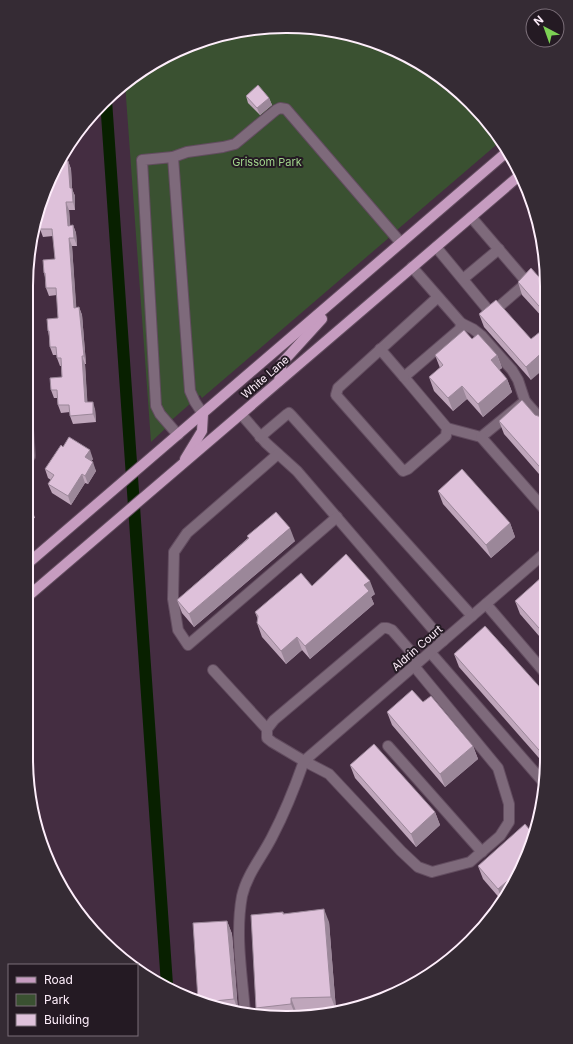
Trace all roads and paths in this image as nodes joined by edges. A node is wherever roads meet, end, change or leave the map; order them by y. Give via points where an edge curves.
1 (503, 155) edge
2 (173, 157) junction
3 (516, 178) edge
4 (471, 217) junction
5 (401, 243) junction
6 (436, 247) junction
7 (499, 249) junction
8 (412, 267) junction
9 (463, 279) junction
10 (348, 289) junction
11 (438, 297) junction
12 (462, 323) junction
13 (380, 349) junction
14 (404, 377) junction
15 (279, 381) junction
16 (525, 401) junction
17 (203, 414) junction
18 (241, 414) junction
19 (540, 418) edge
20 (447, 428) junction
21 (178, 435) junction
22 (481, 436) junction
23 (260, 437) junction
24 (278, 454) junction
25 (176, 471) junction
26 (540, 504) edge
27 (337, 517) junction
28 (33, 559) edge
29 (540, 560) edge
30 (33, 592) edge
31 (486, 604) junction
32 (472, 616) junction
33 (443, 641) junction
34 (430, 652) junction
35 (417, 664) junction
36 (540, 667) edge
37 (213, 670) dead end
38 (267, 729) junction
39 (388, 746) dead end
40 (304, 762) junction
41 (539, 777) edge
42 (482, 852) junction
43 (245, 1007) edge

1 - 5 main road, White Lane
2 - 5 street via 186,152 234,144 276,110 286,109
2 - 17 street via 190,391
2 - 21 street via 142,160 156,406
3 - 4 main road, White Lane
4 - 6 main road, White Lane
4 - 7 street
5 - 10 main road, White Lane
6 - 8 main road, White Lane
6 - 9 street
7 - 9 street
7 - 9 street via 525,280 524,285 495,310 489,311
8 - 11 street
8 - 15 main road, White Lane
10 - 15 main road via 282,363
10 - 17 main road, White Lane
11 - 12 street
11 - 13 street
12 - 14 street via 460,329
12 - 16 street via 482,336 512,370
13 - 14 street
13 - 20 street via 338,388 336,395 403,471 446,436
14 - 20 street
15 - 18 main road, White Lane
16 - 19 street
16 - 22 street
17 - 21 main road, White Lane
17 - 25 main road via 202,431
18 - 23 street
18 - 25 main road, White Lane
20 - 22 street
21 - 28 main road, White Lane
22 - 26 street
23 - 24 street
23 - 32 street via 286,415 292,416
24 - 27 street via 297,471
24 - 27 street via 187,533 174,552 173,600 178,630 188,645
25 - 30 main road, White Lane
27 - 33 street
29 - 31 street, Aldrin Court
31 - 32 street, Aldrin Court
31 - 36 street
32 - 33 street, Aldrin Court
33 - 34 street, Aldrin Court
34 - 35 street, Aldrin Court
34 - 41 street
35 - 38 street via 392,630 383,628 274,720
35 - 40 street, Aldrin Court
35 - 42 street via 498,768 509,804 509,822 500,836
37 - 38 street
38 - 40 street via 267,738
39 - 42 street
40 - 42 street via 329,774 418,867 432,872 470,862
40 - 43 street via 292,795 272,838 249,876 242,896 239,934

